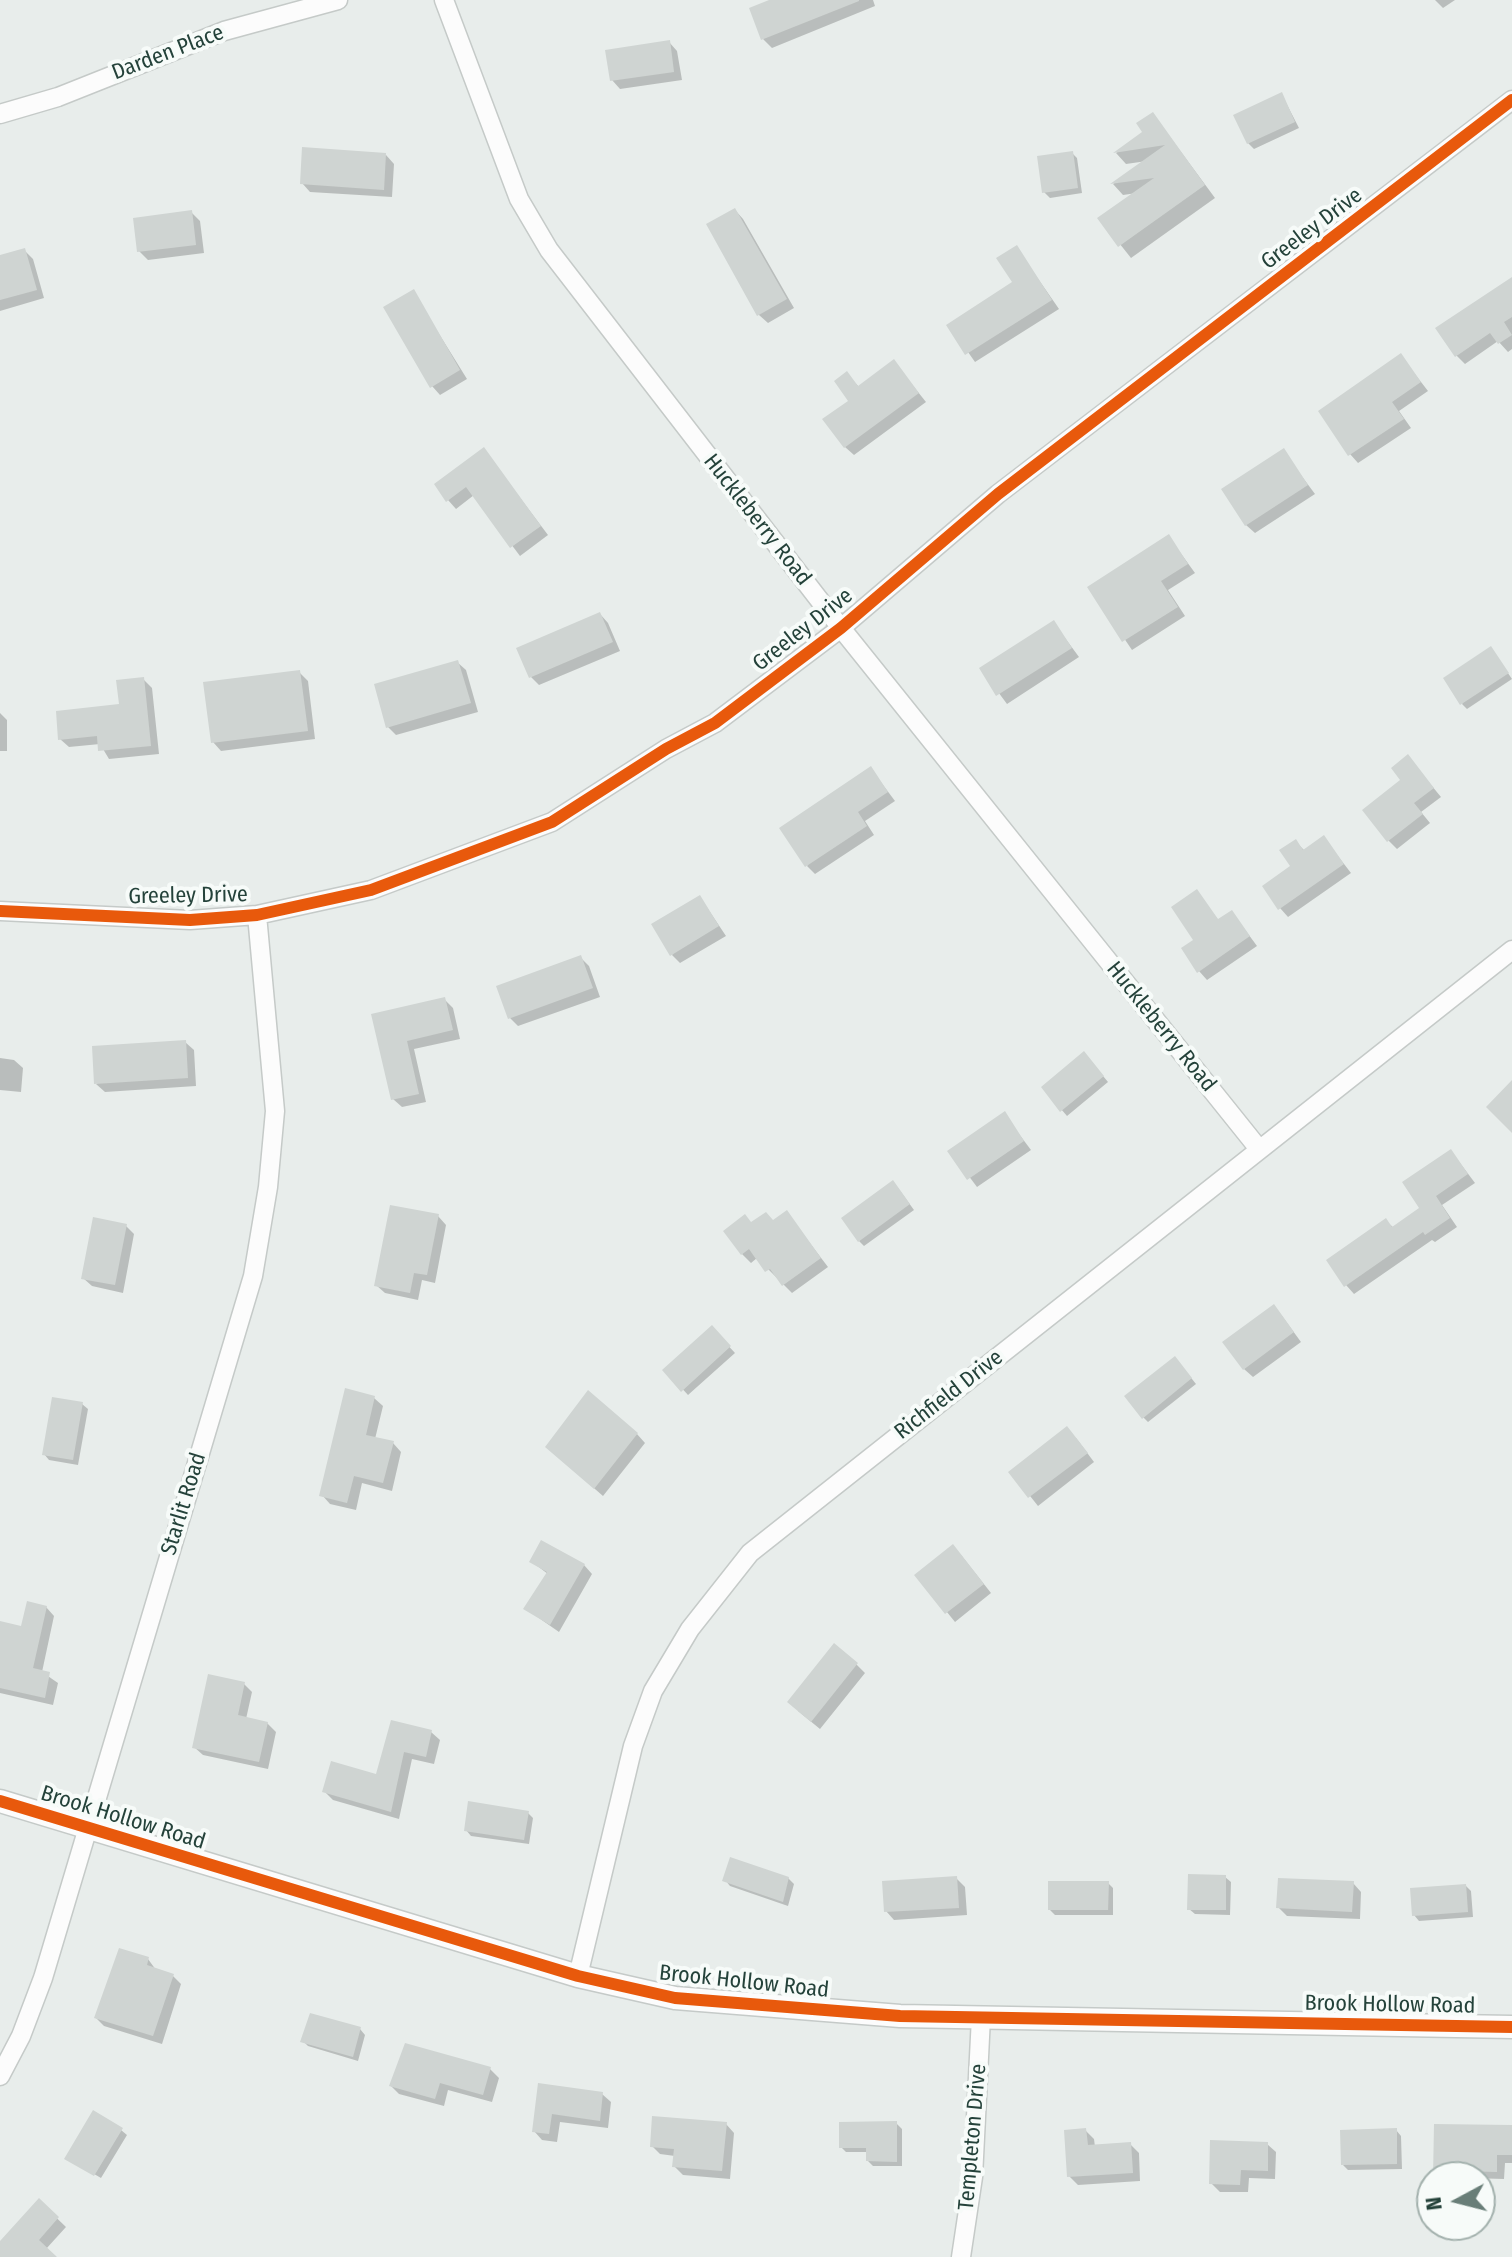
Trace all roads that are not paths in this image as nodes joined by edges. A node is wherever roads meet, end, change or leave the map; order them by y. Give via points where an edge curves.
1 (338, 0) edge
2 (444, 0) edge
3 (1512, 100) edge
4 (0, 114) edge
5 (841, 628) junction
6 (0, 911) edge
7 (257, 915) junction
8 (1512, 950) edge
9 (1259, 1149) junction
10 (0, 1801) edge
11 (87, 1828) junction
12 (578, 1976) junction
13 (981, 2017) junction
14 (1512, 2027) edge
15 (0, 2076) edge
16 (961, 2257) edge

1 - 4 street, Darden Place via 224,31 58,97
2 - 5 street, Huckleberry Road via 519,199 549,250
3 - 5 street, Greeley Drive via 998,494
5 - 7 street, Greeley Drive via 715,723 552,822 371,890
5 - 9 street, Huckleberry Road
6 - 7 street, Greeley Drive via 190,920
7 - 11 street, Starlit Road via 275,1111 253,1276
8 - 9 street, Richfield Drive
9 - 12 street, Richfield Drive via 750,1553 690,1629 653,1691 633,1746
10 - 11 street, Brook Hollow Road
11 - 12 street, Brook Hollow Road
11 - 15 street, Starlit Road via 43,1978
12 - 13 street, Brook Hollow Road via 675,1998 900,2016
13 - 14 street, Brook Hollow Road
13 - 16 street, Templeton Drive via 973,2177

